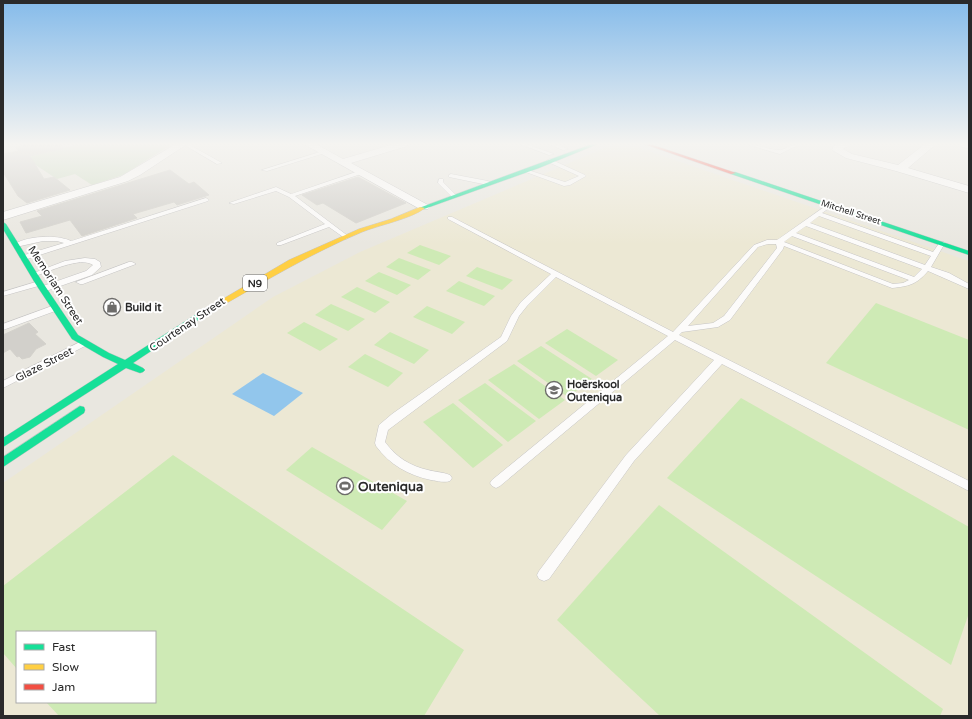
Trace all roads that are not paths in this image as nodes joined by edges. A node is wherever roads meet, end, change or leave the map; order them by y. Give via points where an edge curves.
1 (127, 178) edge
2 (346, 178) edge
3 (372, 178) edge
4 (458, 178) edge
5 (503, 178) edge
6 (504, 178) edge
7 (547, 178) edge
8 (580, 178) edge
9 (747, 178) edge
10 (928, 178) edge
11 (441, 180) dead end
12 (497, 180) junction
13 (488, 183) junction
14 (969, 190) edge
15 (291, 196) junction
16 (454, 196) junction
17 (206, 200) dead end
18 (232, 203) dead end
19 (830, 205) junction
20 (424, 207) junction
21 (818, 214) junction
22 (3, 216) edge
23 (450, 218) dead end
24 (393, 220) junction
25 (805, 223) junction
26 (3, 224) edge
27 (329, 225) junction
28 (791, 233) junction
29 (346, 237) junction
30 (779, 242) junction
31 (70, 243) junction
32 (942, 243) junction
33 (279, 244) dead end
34 (16, 245) junction
35 (969, 252) edge
36 (935, 255) junction
37 (24, 258) junction
38 (132, 264) dead end
39 (926, 268) junction
40 (556, 274) junction
41 (915, 280) junction
42 (41, 285) junction
43 (969, 287) edge
44 (3, 294) edge
45 (233, 307) dead end
46 (56, 308) junction
47 (3, 327) edge
48 (677, 333) junction
49 (84, 343) junction
50 (720, 360) junction
51 (125, 363) junction
52 (140, 370) dead end
53 (3, 385) edge
54 (88, 405) dead end
55 (3, 443) edge
56 (3, 462) edge
57 (446, 478) dead end
58 (496, 483) dead end
59 (969, 486) edge
60 (544, 575) dead end

1 - 22 street
2 - 15 lane
3 - 20 street
4 - 13 lane
5 - 12 main road, Courtenay Street / N9
6 - 12 main road, Courtenay Street / N9
7 - 8 lane via 568,184
9 - 19 main road, Mitchell Street
10 - 14 street
11 - 16 lane via 440,182
12 - 13 main road, Courtenay Street / N9
13 - 16 main road, Courtenay Street / N9
15 - 18 lane via 276,189
15 - 27 lane
16 - 20 main road, Courtenay Street / N9
17 - 31 lane
19 - 21 lane
19 - 32 main road, Mitchell Street
20 - 24 main road, Courtenay Street / N9
21 - 25 lane
21 - 36 lane
23 - 40 lane
24 - 29 main road, Courtenay Street / N9 via 376,224
24 - 45 main road, Courtenay Street / N9 via 385,227 294,271
25 - 28 lane
25 - 39 lane
26 - 34 main road, Memoriam Street
27 - 29 lane
27 - 33 lane
28 - 30 lane
28 - 41 lane
29 - 51 main road, Courtenay Street / N9 via 279,269 224,300
30 - 41 lane via 892,286 905,285
30 - 48 lane via 767,242 756,246
30 - 48 lane via 781,248 728,318 715,325
31 - 34 lane via 52,238
31 - 37 lane
32 - 35 main road, Mitchell Street
32 - 36 lane
34 - 37 main road, Memoriam Street
36 - 39 lane
37 - 42 main road, Memoriam Street
38 - 42 lane
39 - 41 lane
39 - 43 lane
40 - 48 lane
40 - 57 lane via 529,297 504,339 383,428 380,443 387,454 408,469 423,475
42 - 42 lane via 82,260 92,260 97,264 97,267 88,273
42 - 44 lane
42 - 46 main road, Memoriam Street
46 - 47 lane
46 - 49 main road, Memoriam Street via 75,337
48 - 50 lane
48 - 58 lane
49 - 51 main road, Memoriam Street
49 - 53 lane, Glaze Street
50 - 59 lane
50 - 60 lane via 630,458
51 - 52 main road, Memoriam Street
51 - 55 main road, Courtenay Street / N9
54 - 56 main road

